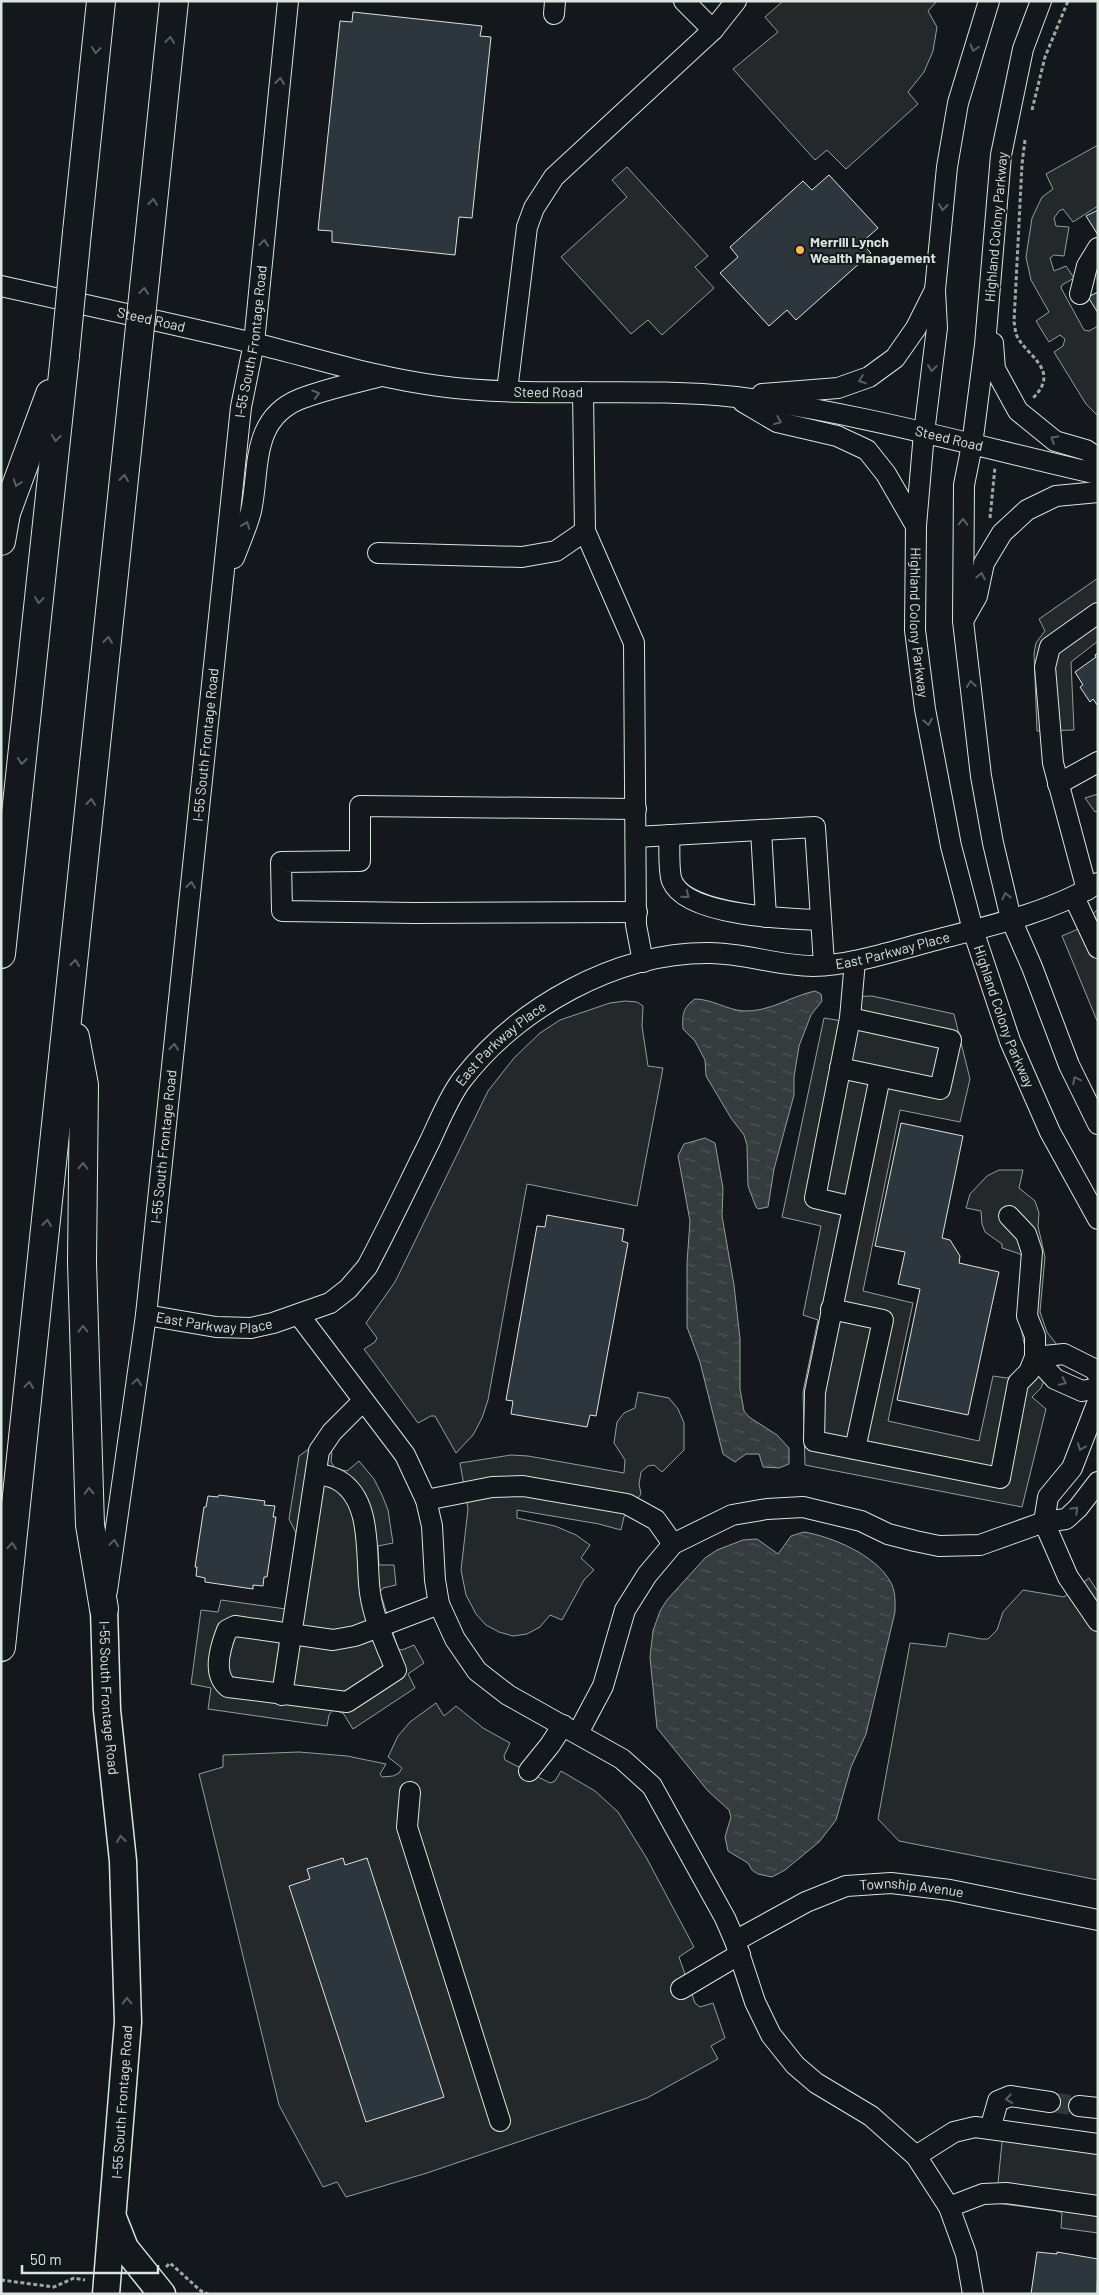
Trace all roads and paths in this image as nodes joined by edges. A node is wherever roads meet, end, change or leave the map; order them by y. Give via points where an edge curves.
1 (101, 1) edge
2 (174, 1) edge
3 (288, 1) edge
4 (684, 1) edge
5 (736, 1) edge
6 (989, 1) edge
7 (1041, 1) edge
8 (1068, 1) edge
9 (713, 30) junction
10 (1029, 118) dead end
11 (1026, 136) dead end
12 (1098, 248) edge
13 (1098, 257) edge
14 (1098, 269) edge
15 (1098, 277) edge
16 (1, 286) edge
17 (935, 290) junction
18 (1089, 291) edge
19 (990, 300) junction
20 (254, 343) junction
21 (64, 355) junction
22 (382, 376) junction
23 (506, 391) junction
24 (583, 392) junction
25 (735, 397) junction
26 (1032, 399) dead end
27 (924, 433) junction
28 (972, 446) junction
29 (1098, 458) edge
30 (995, 464) dead end
31 (1098, 474) edge
32 (1098, 492) edge
33 (916, 526) junction
34 (585, 531) junction
35 (1002, 533) junction
36 (1, 541) edge
37 (378, 553) dead end
38 (223, 588) junction
39 (1098, 614) edge
40 (963, 621) junction
41 (1098, 762) edge
42 (1058, 784) junction
43 (636, 808) junction
44 (761, 830) junction
45 (668, 835) junction
46 (636, 837) junction
47 (1086, 890) edge
48 (636, 912) junction
49 (766, 917) junction
50 (1011, 919) junction
51 (821, 920) junction
52 (1093, 925) edge
53 (973, 930) junction
54 (1098, 948) edge
55 (1, 954) edge
56 (854, 961) junction
57 (643, 962) junction
58 (824, 964) junction
59 (70, 1012) junction
60 (850, 1018) junction
61 (840, 1068) junction
62 (880, 1076) junction
63 (1098, 1124) edge
64 (853, 1207) junction
65 (1009, 1216) dead end
66 (1098, 1219) edge
67 (831, 1309) junction
68 (146, 1315) junction
69 (299, 1315) junction
70 (1035, 1357) junction
71 (1098, 1375) edge
72 (1098, 1388) edge
73 (363, 1400) junction
74 (1098, 1402) edge
75 (854, 1449) junction
76 (316, 1472) junction
77 (1098, 1482) edge
78 (426, 1500) junction
79 (1044, 1522) junction
80 (673, 1544) junction
81 (439, 1604) junction
82 (104, 1609) junction
83 (1098, 1621) edge
84 (379, 1627) junction
85 (291, 1634) junction
86 (1, 1647) edge
87 (282, 1695) junction
88 (570, 1729) junction
89 (529, 1770) dead end
90 (410, 1792) dead end
91 (1098, 1920) edge
92 (738, 1948) junction
93 (681, 1989) dead end
94 (1050, 2102) tunnel mouth
95 (500, 2121) dead end
96 (990, 2129) junction
97 (1098, 2144) edge
98 (916, 2156) junction
99 (1098, 2206) edge
100 (949, 2207) junction
101 (113, 2217) junction
102 (106, 2294) edge
103 (162, 2294) edge
104 (973, 2294) edge

1 -> 21 highway, bridge
59 -> 2 highway, bridge
20 -> 3 street, I-55 South Frontage Road
4 - 9 street
5 - 9 street
6 -> 17 street, Highland Colony Parkway via 958,103 947,167
7 - 19 street, Highland Colony Parkway via 1022,49 1001,155
8 - 10 path via 1045,57
9 - 23 street via 561,171 543,192 527,227
11 - 26 path via 1014,322 1016,334 1037,359 1043,374 1043,384
12 - 18 street via 1087,266
13 - 18 street
14 - 18 street
15 - 18 street
16 - 20 street, Steed Road
17 -> 25 street via 916,328 895,358 869,377 838,388
17 -> 27 street, Highland Colony Parkway via 937,328
19 - 28 street, Highland Colony Parkway
29 -> 19 street via 1086,450 1055,441 1018,411 995,368
20 - 22 street, Steed Road
20 - 38 street, I-55 South Frontage Road via 241,407
21 -> 36 highway via 6,513
21 -> 55 highway
22 - 23 street, Steed Road via 440,386
38 -> 22 street via 251,511 257,451 265,431 282,409 299,399
23 - 24 street, Steed Road
24 - 25 street, Steed Road via 666,392
24 - 34 street
25 - 27 street, Steed Road
25 -> 33 street via 777,422 837,436 867,450 886,474
27 - 28 street, Steed Road
27 - 33 street, Highland Colony Parkway
28 - 31 street, Steed Road
40 -> 28 street, Highland Colony Parkway via 964,486
30 - 35 path via 990,520
32 - 35 street via 1056,496 1027,510
33 -> 53 street, Highland Colony Parkway via 915,630 925,709 951,846
34 - 37 street via 556,551 522,557
34 - 43 street via 634,643
40 -> 35 street via 977,596 984,563
68 -> 38 street, I-55 South Frontage Road
39 - 42 street via 1050,647 1045,667 1053,763
50 -> 40 street, Highland Colony Parkway via 981,776
41 - 42 street
42 - 47 street
43 - 46 street
43 - 48 street via 360,806 360,861 280,862 282,911
44 - 45 street
44 - 49 street
44 - 51 street via 815,827
45 - 46 street
45 -> 49 street via 672,882 688,899 727,911
46 - 48 street
47 - 50 street, East Parkway Place
47 - 52 street
48 - 57 street
49 - 51 street
50 - 53 street, East Parkway Place
63 -> 50 street, Highland Colony Parkway via 1069,1064
51 - 58 street
52 - 54 street
53 - 56 street, East Parkway Place
53 - 66 street, Highland Colony Parkway via 1010,1041 1050,1132
56 - 58 street, East Parkway Place
56 - 60 street
57 - 58 street, East Parkway Place via 674,954 711,953 744,956 774,964
57 - 69 street, East Parkway Place via 566,993 502,1037 460,1083 367,1266 348,1289 330,1303
82 -> 59 highway via 90,1525 86,1436 82,1262 84,1085
86 -> 59 highway
60 - 61 street
60 - 62 street via 951,1040 940,1089
61 - 62 street
61 - 64 street via 815,1198
62 - 64 street
64 - 67 street
65 - 70 street via 1026,1234 1032,1252 1028,1316 1035,1336
67 - 75 street via 815,1392 814,1441
67 - 75 street via 883,1320
68 - 69 street, East Parkway Place via 216,1327 252,1328
82 -> 68 street, I-55 South Frontage Road
69 - 73 street
70 - 71 street via 1064,1354 1094,1368
70 -> 72 street via 1056,1379 1082,1391
70 - 75 street via 1018,1383 1000,1478
73 - 76 street via 332,1432 320,1451
73 - 78 street via 405,1455
74 -> 79 street via 1072,1468 1048,1497
76 - 84 street via 338,1480 353,1492 366,1525 370,1594
76 - 85 street
79 -> 77 street via 1066,1519
78 - 80 street via 522,1486 627,1504 656,1520
78 - 81 street via 432,1526
79 - 80 street via 980,1546 940,1546 888,1534 861,1521 803,1507 767,1509 732,1515
79 - 83 street via 1068,1577
80 - 88 street via 624,1610 603,1686
81 - 84 street
81 - 88 street via 477,1671 508,1695
101 -> 82 main road, I-55 South Frontage Road via 128,2022 123,1861 107,1710
84 - 85 street via 333,1640
84 - 87 street via 396,1670 347,1702
85 - 87 street
85 - 87 street via 235,1626 227,1630 218,1670 220,1681 228,1687
88 - 89 street via 550,1745
88 - 92 street via 622,1759 652,1786 692,1856
90 - 95 street via 407,1827
91 - 92 street, Township Avenue via 950,1890 891,1883 846,1886 806,1902
92 - 93 street, Township Avenue
92 - 98 street via 755,2002 771,2035 795,2065 816,2083 871,2116
94 -> 96 street via 1010,2096 998,2101
96 - 97 street
96 - 98 street via 975,2127 954,2132
98 - 100 street
99 - 100 street via 1006,2193 983,2194
100 - 104 street via 966,2254
101 - 102 main road, I-55 South Frontage Road
101 - 103 main road via 125,2248

